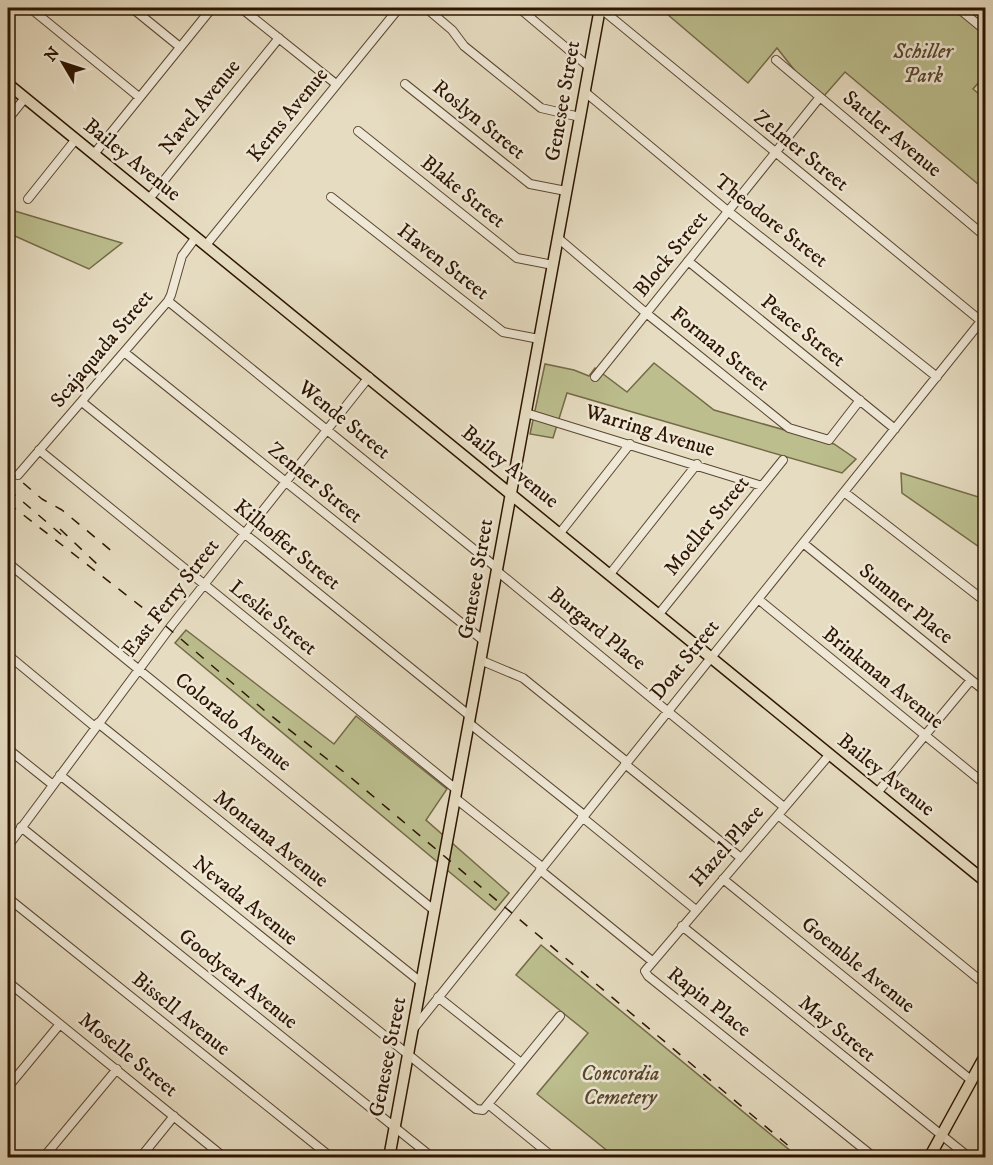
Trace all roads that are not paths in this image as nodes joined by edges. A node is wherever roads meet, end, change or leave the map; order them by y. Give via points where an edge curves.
1 (30, 8) edge
2 (132, 8) edge
3 (212, 8) edge
4 (241, 8) edge
5 (399, 8) edge
6 (426, 8) edge
7 (519, 8) edge
8 (600, 8) edge
9 (958, 8) edge
10 (986, 31) edge
11 (279, 38) junction
12 (180, 46) junction
13 (776, 60) dead end
14 (589, 68) junction
15 (8, 84) edge
16 (336, 84) junction
17 (405, 84) dead end
18 (585, 92) junction
19 (139, 97) junction
20 (820, 97) junction
21 (25, 98) junction
22 (580, 117) junction
23 (8, 119) edge
24 (358, 131) dead end
25 (76, 139) junction
26 (775, 153) junction
27 (93, 154) junction
28 (566, 191) junction
29 (331, 197) dead end
30 (28, 198) dead end
31 (149, 199) junction
32 (729, 212) junction
33 (196, 237) junction
34 (986, 237) edge
35 (558, 238) junction
36 (206, 245) junction
37 (688, 261) junction
38 (553, 265) junction
39 (168, 301) junction
40 (646, 313) junction
41 (984, 318) edge
42 (539, 339) junction
43 (124, 352) junction
44 (937, 376) junction
45 (369, 377) junction
46 (595, 377) dead end
47 (860, 400) junction
48 (82, 402) junction
49 (526, 413) junction
50 (895, 429) junction
51 (327, 430) junction
52 (630, 444) junction
53 (39, 450) junction
54 (783, 460) dead end
55 (697, 464) junction
56 (18, 475) dead end
57 (286, 482) junction
58 (762, 486) junction
59 (844, 492) junction
60 (511, 493) junction
61 (560, 533) junction
62 (244, 534) junction
63 (803, 543) junction
64 (8, 562) edge
65 (497, 569) junction
66 (610, 574) junction
67 (204, 585) junction
68 (758, 599) junction
69 (986, 602) edge
70 (659, 614) junction
71 (484, 641) junction
72 (8, 655) edge
73 (711, 657) junction
74 (480, 660) junction
75 (139, 668) junction
76 (970, 680) junction
77 (986, 692) edge
78 (668, 711) junction
79 (469, 720) junction
80 (97, 725) junction
81 (925, 735) junction
82 (8, 749) edge
83 (830, 754) junction
84 (626, 763) junction
85 (60, 775) junction
86 (53, 785) junction
87 (986, 785) edge
88 (877, 793) junction
89 (456, 794) junction
90 (784, 807) junction
91 (778, 815) junction
92 (583, 816) junction
93 (21, 827) junction
94 (8, 845) edge
95 (741, 858) junction
96 (541, 869) junction
97 (723, 879) junction
98 (986, 882) edge
99 (8, 898) edge
100 (435, 910) junction
101 (696, 910) junction
102 (682, 926) junction
103 (652, 961) junction
104 (8, 982) edge
105 (422, 983) junction
106 (986, 985) edge
107 (438, 997) junction
108 (560, 1016) dead end
109 (60, 1024) junction
110 (413, 1029) junction
111 (408, 1054) junction
112 (986, 1054) edge
113 (520, 1063) junction
114 (117, 1070) junction
115 (982, 1071) edge
116 (971, 1080) junction
117 (8, 1087) edge
118 (488, 1104) junction
119 (174, 1116) junction
120 (394, 1127) junction
121 (941, 1136) junction
122 (43, 1158) edge
123 (140, 1158) edge
124 (225, 1158) edge
125 (332, 1158) edge
126 (389, 1158) edge
127 (433, 1158) edge
128 (555, 1158) edge
129 (875, 1158) edge
130 (929, 1158) edge
131 (970, 1158) edge

1 - 19 street
2 - 12 street
3 - 12 street
4 - 11 street
5 - 16 street, Kerns Avenue
6 - 22 street via 464,46 541,108
7 - 14 street
8 - 14 main road, Genesee Street
8 - 26 street, Zelmer Street
9 - 10 street
11 - 16 street
11 - 31 street, Navel Avenue
12 - 19 street
13 - 20 street, Sattler Avenue
14 - 18 main road, Genesee Street
15 - 21 main road, Bailey Avenue
16 - 36 street, Kerns Avenue
17 - 28 street, Roslyn Street via 530,184
18 - 22 main road, Genesee Street
18 - 32 street, Theodore Street
19 - 27 street
20 - 26 street, Block Street
20 - 34 street, Sattler Avenue
21 - 23 street
21 - 25 main road, Bailey Avenue
22 - 28 main road, Genesee Street
24 - 38 street, Blake Street via 517,258
25 - 27 main road, Bailey Avenue
25 - 30 street
26 - 32 street, Block Street
26 - 41 street, Zelmer Street
27 - 31 main road, Bailey Avenue
28 - 35 main road, Genesee Street
29 - 42 street, Haven Street via 503,332
31 - 33 main road, Bailey Avenue
32 - 37 street, Block Street
32 - 44 street, Theodore Street
33 - 36 main road, Bailey Avenue
33 - 39 street, Scajaquada Street via 182,256
35 - 38 main road, Genesee Street
35 - 40 street, Forman Street
36 - 45 main road, Bailey Avenue
37 - 40 street, Block Street
37 - 47 street, Peace Street
38 - 42 main road, Genesee Street
39 - 43 street, Scajaquada Street
39 - 51 street, Wende Street
40 - 46 street, Block Street
40 - 47 street, Forman Street via 789,428 829,440
41 - 44 street, Doat Street
42 - 49 main road, Genesee Street
43 - 48 street, Scajaquada Street
43 - 57 street, Zenner Street
44 - 50 street, Doat Street
45 - 51 street, East Ferry Street
45 - 60 main road, Bailey Avenue
47 - 50 street, Peace Street
48 - 53 street, Scajaquada Street
48 - 62 street, Kilhoffer Street
49 - 52 street, Warring Avenue
49 - 60 main road, Genesee Street
50 - 59 street, Doat Street
51 - 57 street, East Ferry Street
51 - 65 street, Wende Street
52 - 55 street, Warring Avenue
52 - 61 street
53 - 56 street, Scajaquada Street
53 - 67 street, Leslie Street
54 - 58 street, Moeller Street
55 - 58 street, Warring Avenue
55 - 66 street
57 - 62 street, East Ferry Street
57 - 71 street, Zenner Street
58 - 70 street, Moeller Street
59 - 63 street, Doat Street
59 - 69 street
60 - 61 main road, Bailey Avenue
60 - 65 main road, Genesee Street
61 - 66 main road, Bailey Avenue
62 - 67 street, East Ferry Street
62 - 79 street, Kilhoffer Street
63 - 68 street, Doat Street
63 - 76 street, Sumner Place
64 - 75 street, Colorado Avenue
65 - 71 main road, Genesee Street
65 - 78 street, Burgard Place
66 - 70 main road, Bailey Avenue
67 - 75 street, East Ferry Street
67 - 89 street, Leslie Street
68 - 73 street, Doat Street
68 - 81 street, Brinkman Avenue
70 - 73 main road, Bailey Avenue
71 - 74 main road, Genesee Street
72 - 80 street, Montana Avenue
73 - 78 street, Doat Street
73 - 83 main road, Bailey Avenue
74 - 79 main road, Genesee Street
74 - 84 street via 523,678
75 - 80 street, East Ferry Street
75 - 100 street, Colorado Avenue
76 - 77 street, Sumner Place
76 - 81 street
78 - 84 street, Doat Street
78 - 90 street, Burgard Place
79 - 89 main road, Genesee Street
79 - 92 street
80 - 85 street, East Ferry Street
80 - 105 street, Montana Avenue
81 - 87 street, Brinkman Avenue
81 - 88 street
82 - 86 street
83 - 88 main road, Bailey Avenue
83 - 90 street, Hazel Place
84 - 92 street, Doat Street
84 - 95 street
85 - 86 street, East Ferry Street
85 - 111 street, Nevada Avenue
86 - 93 street, East Ferry Street
88 - 98 main road, Bailey Avenue
89 - 96 street, Rapin Place
89 - 100 main road, Genesee Street
90 - 91 street, Hazel Place
91 - 95 street, Hazel Place
91 - 106 street
92 - 96 street, Doat Street
92 - 101 street
93 - 94 street, East Ferry Street
93 - 120 street, Goodyear Avenue
95 - 97 street, Hazel Place
96 - 103 street, Rapin Place
96 - 107 street, Doat Street
97 - 101 street, Hazel Place
97 - 116 street, Goemble Avenue
99 - 125 street, Bissell Avenue
100 - 105 main road, Genesee Street
101 - 102 street, Hazel Place
102 - 103 street, Hazel Place
102 - 121 street, May Street
103 - 129 street, Rapin Place via 646,969 648,976
104 - 109 street, Moselle Street
105 - 110 main road, Genesee Street
107 - 110 street, Doat Street
107 - 113 street
108 - 113 street
109 - 114 street, Moselle Street
109 - 117 street
110 - 111 main road, Genesee Street
111 - 118 street, Nevada Avenue via 476,1109 483,1110
111 - 120 main road, Genesee Street
112 - 115 main road
113 - 118 street
114 - 119 street, Moselle Street
114 - 122 street
115 - 116 main road
116 - 121 main road
118 - 128 street
119 - 123 street
119 - 124 street, Moselle Street
120 - 126 main road, Genesee Street
120 - 127 street, Goodyear Avenue
121 - 130 main road
121 - 131 street, May Street

